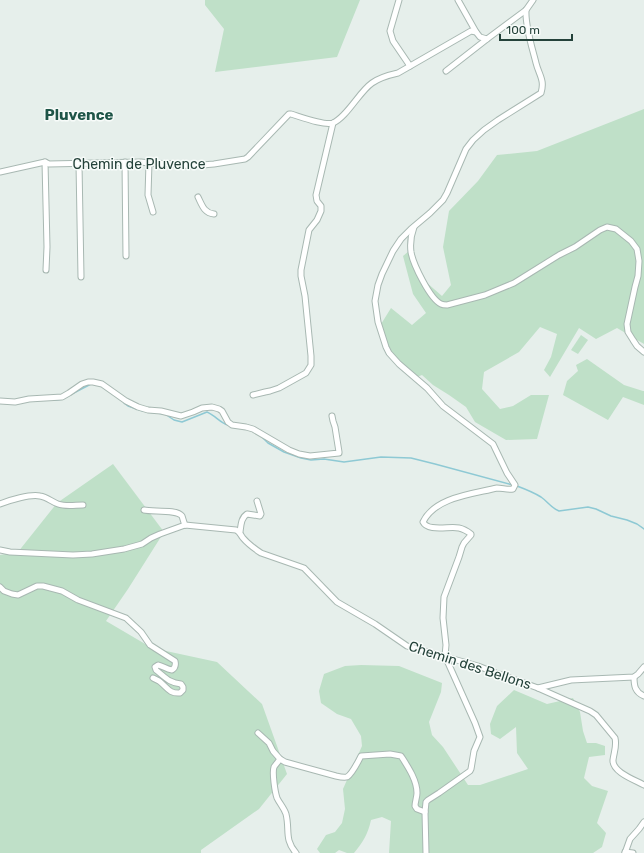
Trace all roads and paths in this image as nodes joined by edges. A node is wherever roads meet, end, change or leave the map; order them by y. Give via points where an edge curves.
1 (399, 0) edge
2 (458, 0) edge
3 (533, 0) edge
4 (526, 10) junction
5 (476, 32) junction
6 (487, 40) junction
7 (410, 66) junction
8 (446, 71) dead end
9 (332, 123) junction
10 (45, 162) junction
11 (125, 162) junction
12 (149, 163) junction
13 (79, 164) junction
14 (0, 172) edge
15 (198, 197) dead end
16 (153, 212) dead end
17 (214, 214) dead end
18 (415, 224) junction
19 (126, 256) dead end
20 (46, 270) dead end
21 (81, 277) dead end
22 (644, 352) edge
23 (253, 395) dead end
24 (0, 401) edge
25 (332, 416) dead end
26 (257, 501) dead end
27 (0, 504) edge
28 (83, 505) dead end
29 (144, 510) dead end
30 (185, 525) junction
31 (240, 532) junction
32 (0, 550) edge
33 (0, 587) edge
34 (445, 656) junction
35 (644, 667) edge
36 (634, 677) junction
37 (153, 678) dead end
38 (538, 688) junction
39 (644, 696) edge
40 (258, 733) dead end
41 (280, 760) junction
42 (644, 785) edge
43 (425, 812) junction
44 (644, 822) edge
45 (625, 852) edge
46 (296, 853) edge
47 (426, 853) edge
48 (633, 853) edge

1 - 7 street via 390,31 393,41
2 - 5 street
3 - 4 street
4 - 6 street
4 - 18 street via 525,20 543,86 541,94 498,120 473,140 466,149 443,200
5 - 6 street
5 - 7 street via 471,31
6 - 8 street
7 - 9 street via 372,83 342,117
9 - 12 street, Chemin de Pluvence via 320,123 289,114 245,159 191,166
9 - 23 street via 316,195 321,211 309,230 301,270 311,365 306,373 279,388
10 - 13 street, Chemin de Pluvence
10 - 14 street, Chemin de Pluvence
10 - 20 street
11 - 12 street, Chemin de Pluvence
11 - 13 street, Chemin de Pluvence
11 - 19 street
12 - 16 street via 148,195
13 - 21 street
15 - 17 street via 204,209
18 - 22 street via 411,240 414,262 427,290 441,304 447,305 485,295 514,283 600,230 607,227 616,229 637,249 638,276 627,324 628,332
18 - 34 street via 393,251 378,285 375,301 386,347 399,364 443,406 492,444 514,485 510,490 497,488 450,499 435,507 424,520 425,526 460,528 471,534 462,547 444,596
24 - 25 street via 62,397 82,384 93,382 102,384 126,401 148,410 181,416 204,407 219,408 232,425 253,429 289,450 310,456 339,453
26 - 31 street via 260,516 244,516
27 - 28 street via 35,495 58,504
29 - 30 street via 178,513
30 - 31 street
30 - 32 street via 142,544 103,553 73,555
31 - 34 street, Chemin des Bellons via 256,550 304,568 337,602 407,646
33 - 37 street via 18,595 37,586 43,586 126,618 150,645 175,661 172,670 158,665 156,670 174,684 181,684 183,690 174,693
34 - 38 street, Chemin des Bellons
34 - 43 street via 480,737 474,751 472,769 428,800
35 - 36 street
36 - 38 street via 571,680
36 - 39 street via 636,691
38 - 42 street, Chemin des Bellons via 596,715 615,738 613,760 618,771
40 - 41 street via 269,743
41 - 43 street via 348,777 361,756 400,756 410,770 415,784 415,806
41 - 46 street via 274,769 277,798 286,816 291,848
43 - 47 street
44 - 45 street via 630,839
45 - 48 street

